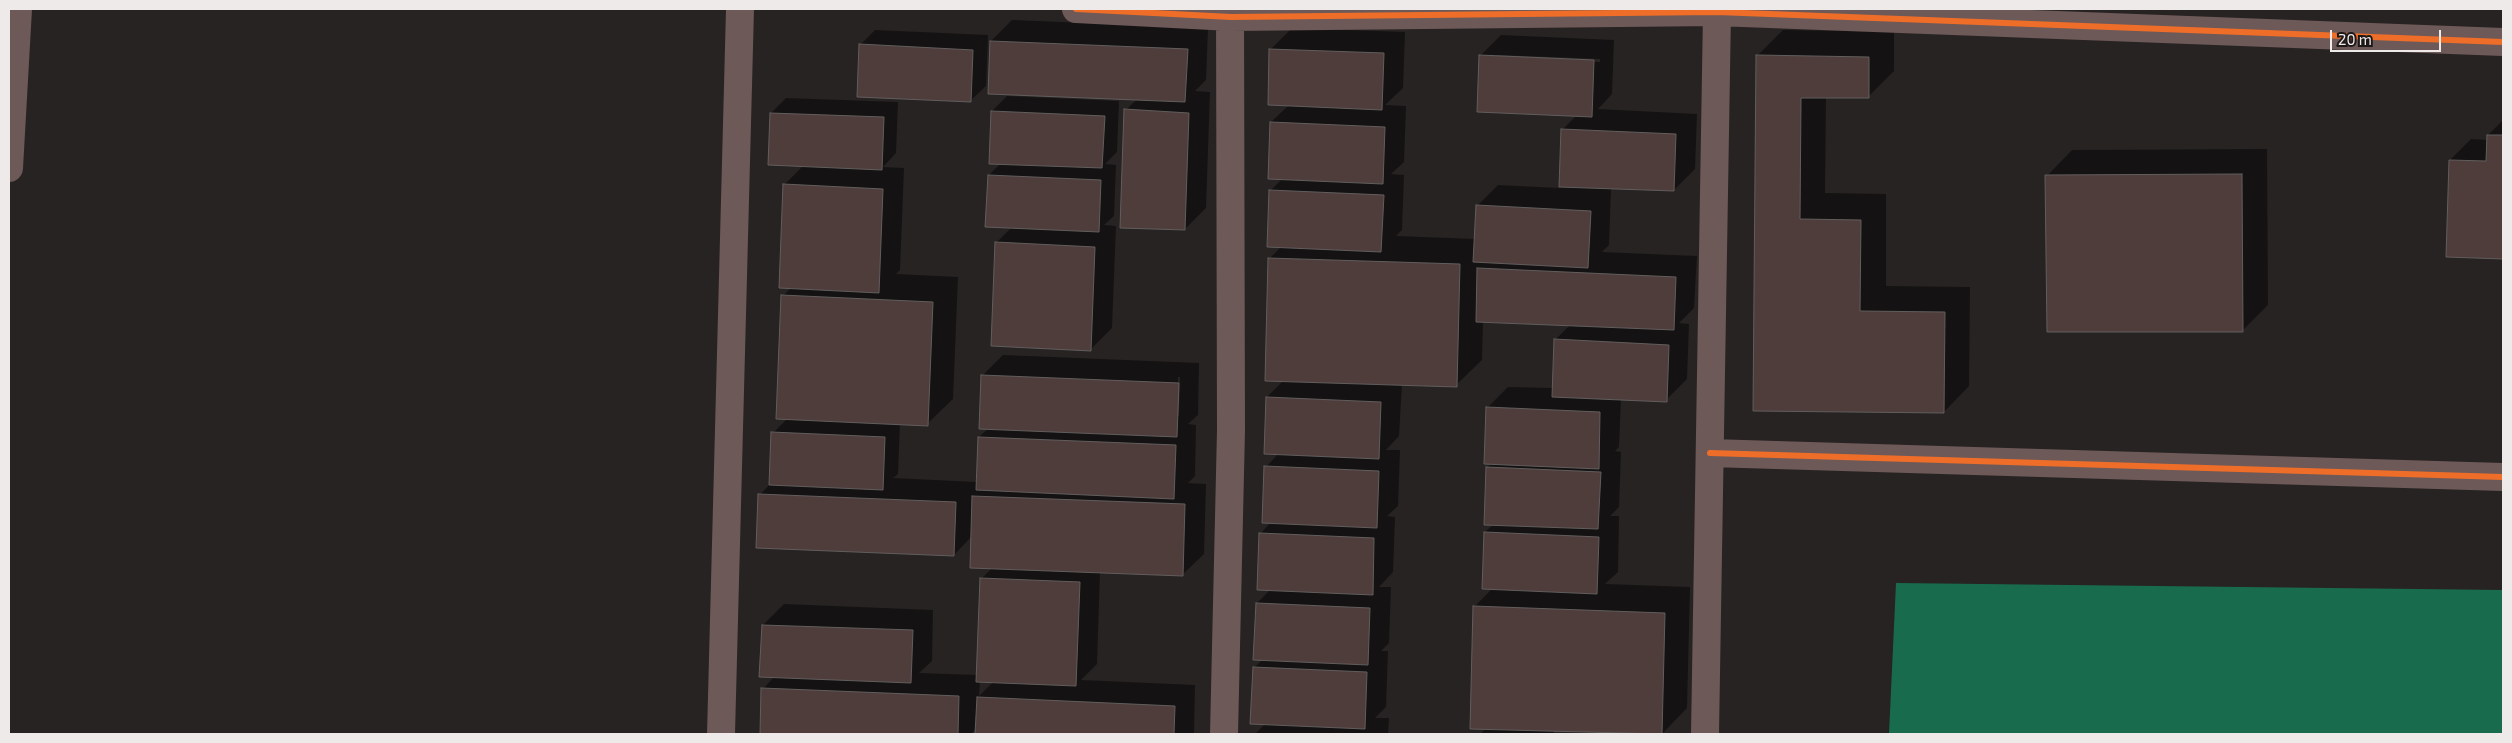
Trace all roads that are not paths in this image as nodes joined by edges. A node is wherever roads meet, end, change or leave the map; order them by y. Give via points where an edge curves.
1 (18, 9) edge
2 (740, 9) edge
3 (1076, 9) edge
4 (1717, 12) junction
5 (1230, 13) edge
6 (2503, 42) edge
7 (9, 168) edge
8 (1710, 453) junction
9 (2503, 477) edge
10 (721, 734) edge
11 (1224, 734) edge
12 (1705, 734) edge

1 - 7 street
2 - 10 street
3 - 5 street
4 - 5 street
4 - 6 street
4 - 8 street
5 - 11 street via 1231,430
8 - 9 street
8 - 12 street

